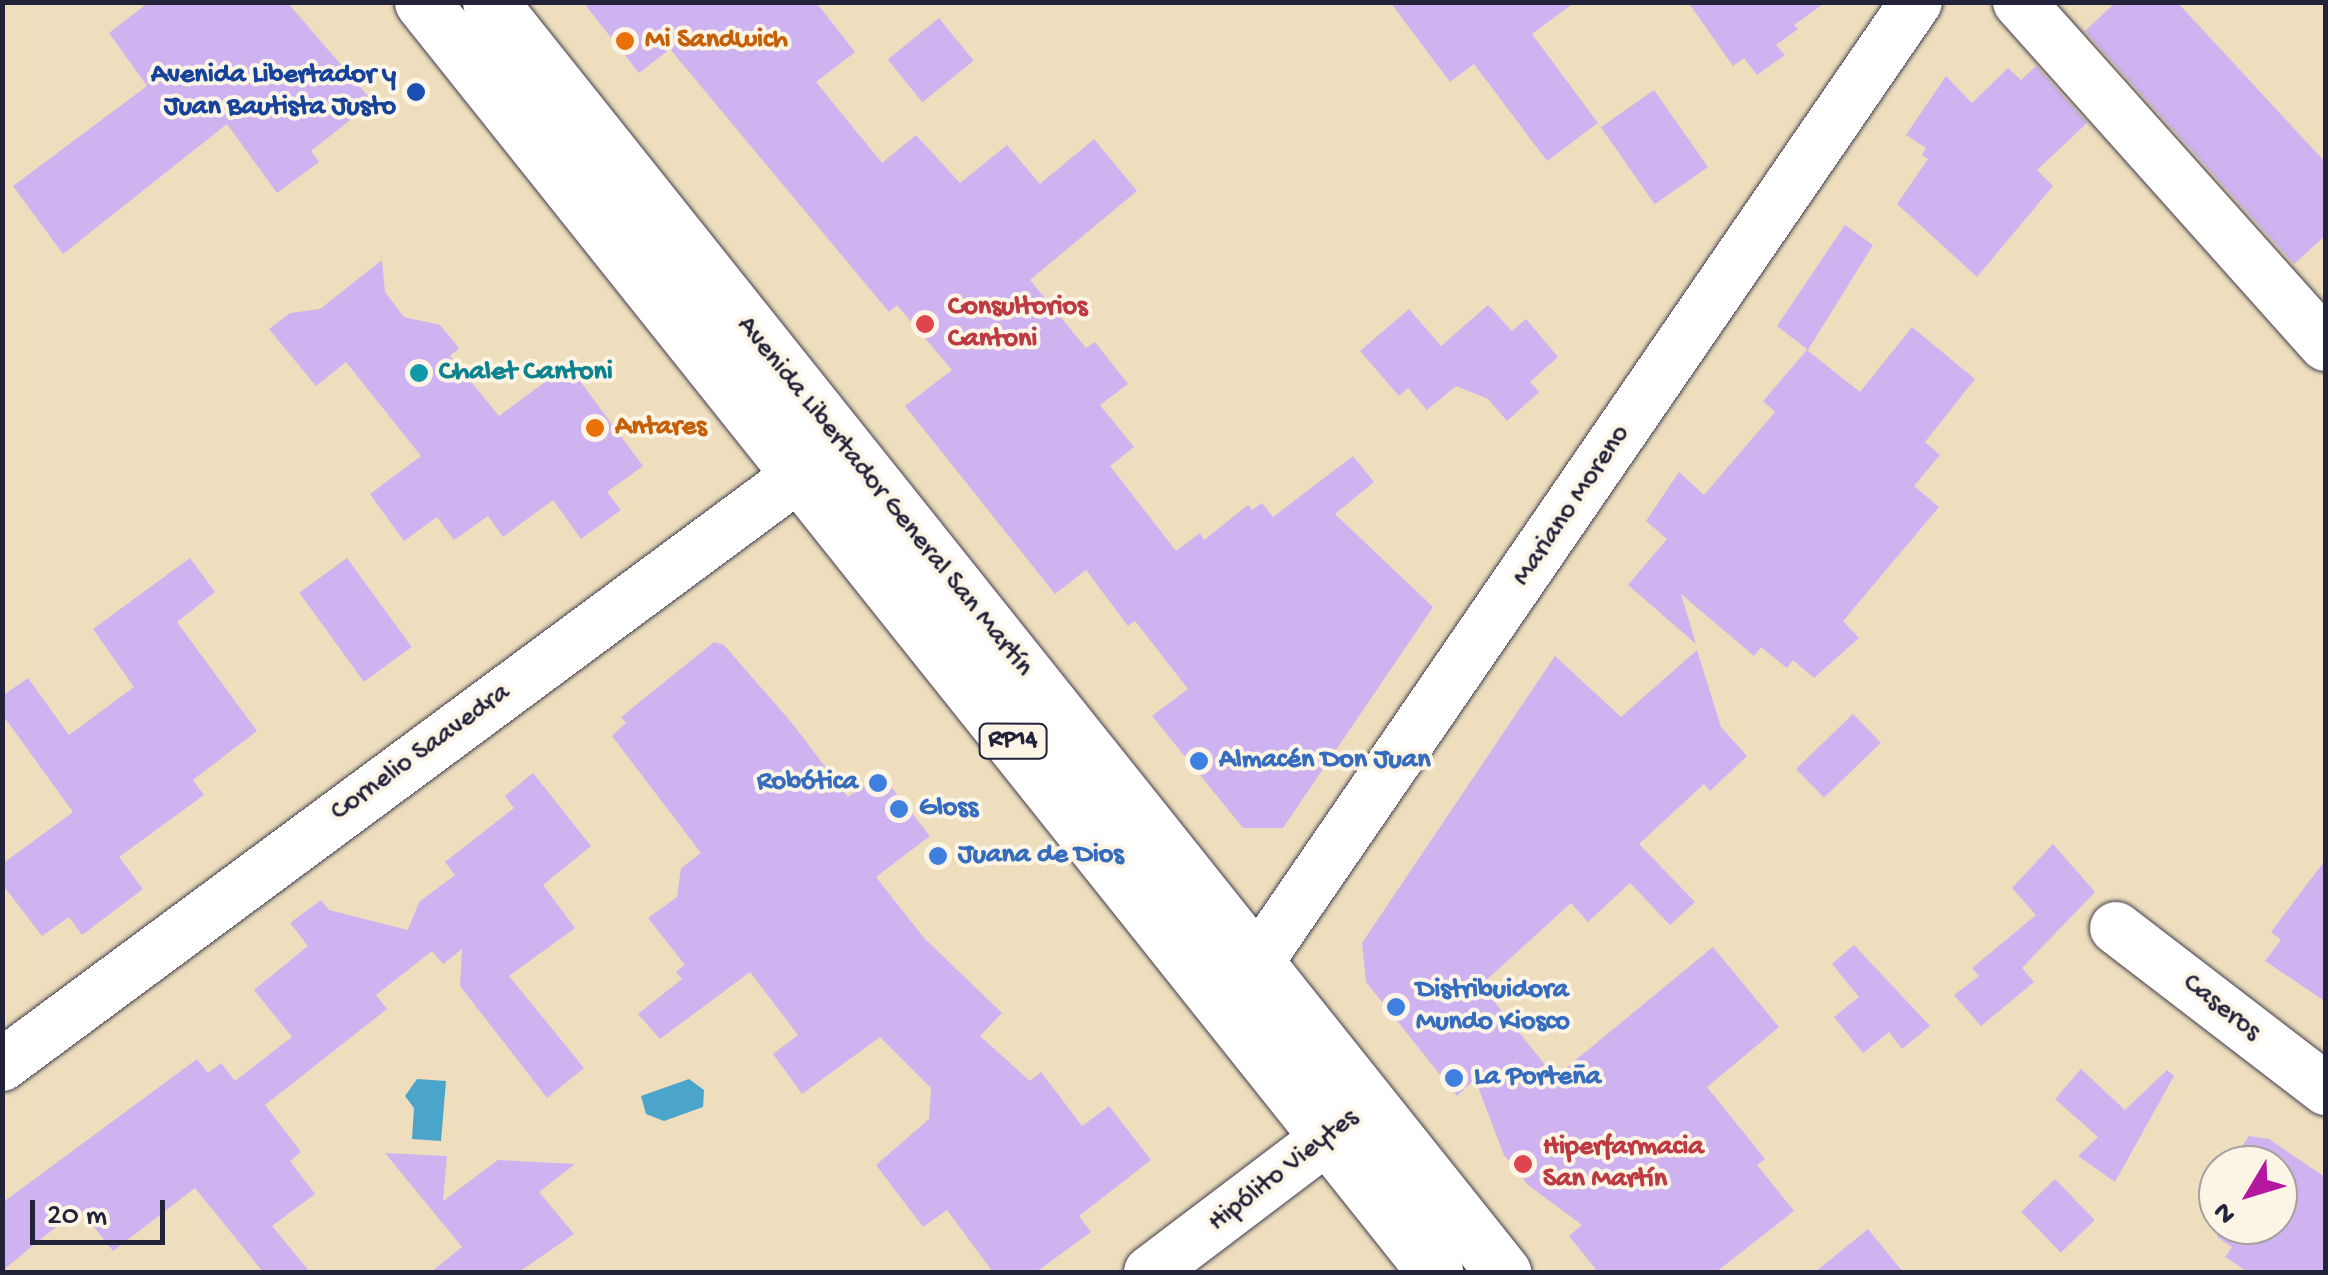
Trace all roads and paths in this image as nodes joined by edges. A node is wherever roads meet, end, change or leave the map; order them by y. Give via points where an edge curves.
1 (422, 2) edge
2 (490, 2) edge
3 (1916, 2) edge
4 (2019, 2) edge
5 (2326, 345) edge
6 (822, 458) junction
7 (2116, 928) dead end
8 (1256, 964) junction
9 (1226, 1008) junction
10 (11, 1039) edge
11 (2326, 1089) edge
12 (1348, 1122) junction
13 (1150, 1272) edge
14 (1435, 1272) edge
15 (1503, 1272) edge

1 - 6 main road, Avenida Libertador General San Martín / RP14
2 - 6 main road, Avenida Libertador General San Martín / RP14
3 - 8 street, Mariano Moreno
4 - 5 street
6 - 8 main road, Avenida Libertador General San Martín / RP14
6 - 9 main road, Avenida Libertador General San Martín / RP14
6 - 10 street, Cornelio Saavedra
7 - 11 street, Caseros
8 - 9 street, Mariano Moreno
8 - 12 main road, Avenida Libertador General San Martín / RP14
9 - 12 main road, Avenida Libertador General San Martín / RP14
12 - 13 street, Hipólito Vieytes
12 - 14 main road, Avenida Libertador General San Martín / RP14
12 - 15 main road, Avenida Libertador General San Martín / RP14

